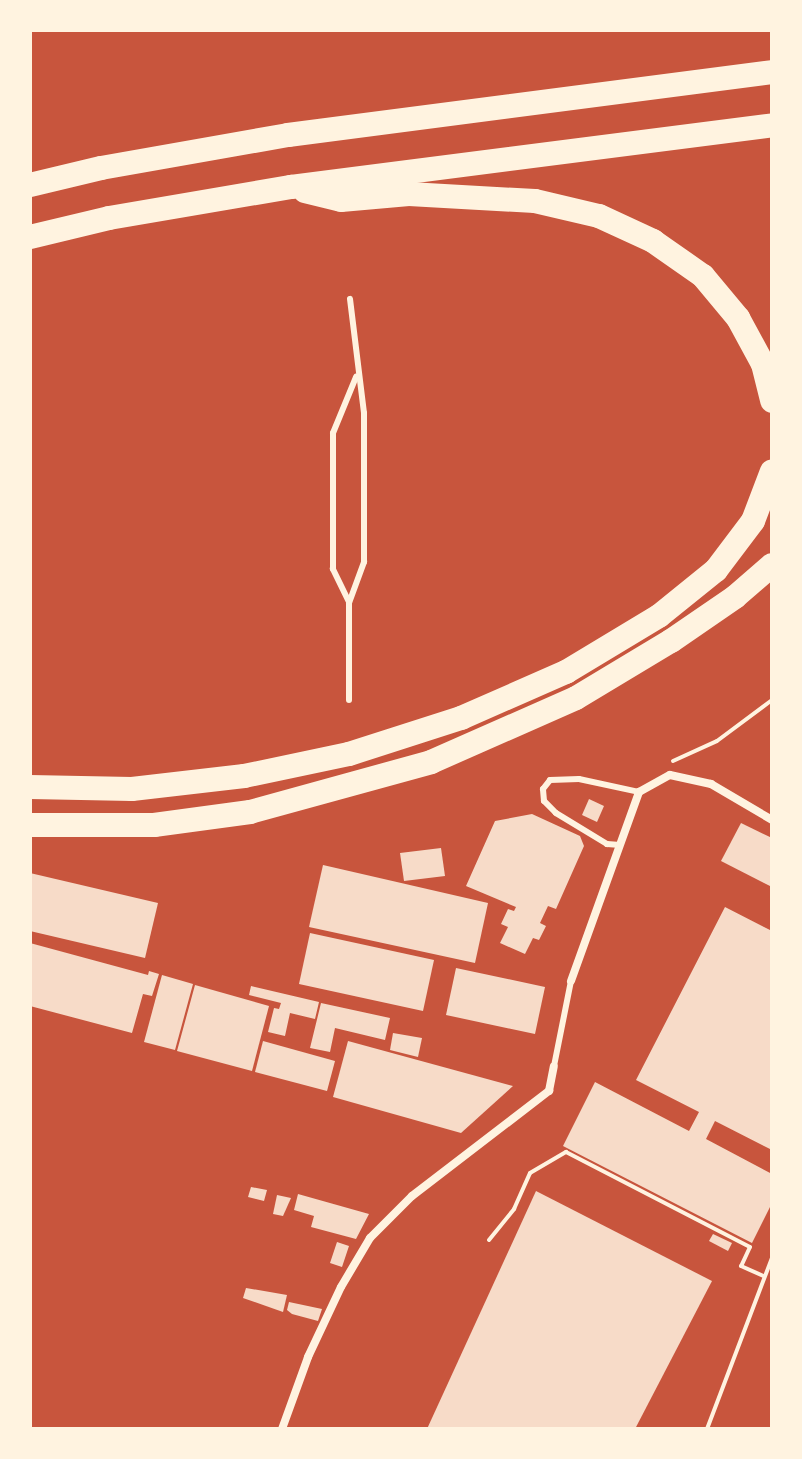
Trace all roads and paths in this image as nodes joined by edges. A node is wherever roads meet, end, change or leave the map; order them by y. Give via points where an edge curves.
1 (772, 72) edge
2 (772, 125) edge
3 (30, 185) edge
4 (291, 187) junction
5 (30, 237) edge
6 (350, 299) dead end
7 (358, 374) junction
8 (772, 401) edge
9 (772, 471) edge
10 (772, 565) edge
11 (349, 603) junction
12 (349, 700) dead end
13 (772, 700) edge
14 (670, 775) junction
15 (30, 787) edge
16 (639, 792) junction
17 (772, 820) edge
18 (30, 825) edge
19 (620, 845) junction
20 (571, 981) joint
21 (554, 1066) joint
22 (489, 1240) dead end
23 (772, 1258) edge
24 (763, 1276) junction
25 (282, 1429) edge
26 (707, 1429) edge

1 - 3 highway via 288,135
2 - 4 highway
4 - 5 highway
4 - 8 highway via 341,200 409,194 535,201 599,216 653,241 703,276 738,318 763,364
6 - 7 lane
7 - 11 lane via 364,413 364,562
7 - 11 lane via 333,433 333,569
9 - 15 highway via 753,521 735,546 716,570 659,616 566,672 461,718 349,754 244,776 132,789
10 - 18 highway via 671,641 576,698 431,762 250,812 141,825
11 - 12 lane
13 - 14 path via 717,741 673,760
14 - 16 street
14 - 17 street via 711,784
16 - 19 street
16 - 19 lane via 579,779 550,780 543,789 544,801 556,813 607,844
19 - 20 street
20 - 21 lane
21 - 25 street via 549,1091 412,1196 370,1238 315,1343
22 - 24 path via 514,1209 530,1173 566,1152 750,1247 741,1266
23 - 24 path
24 - 26 path

